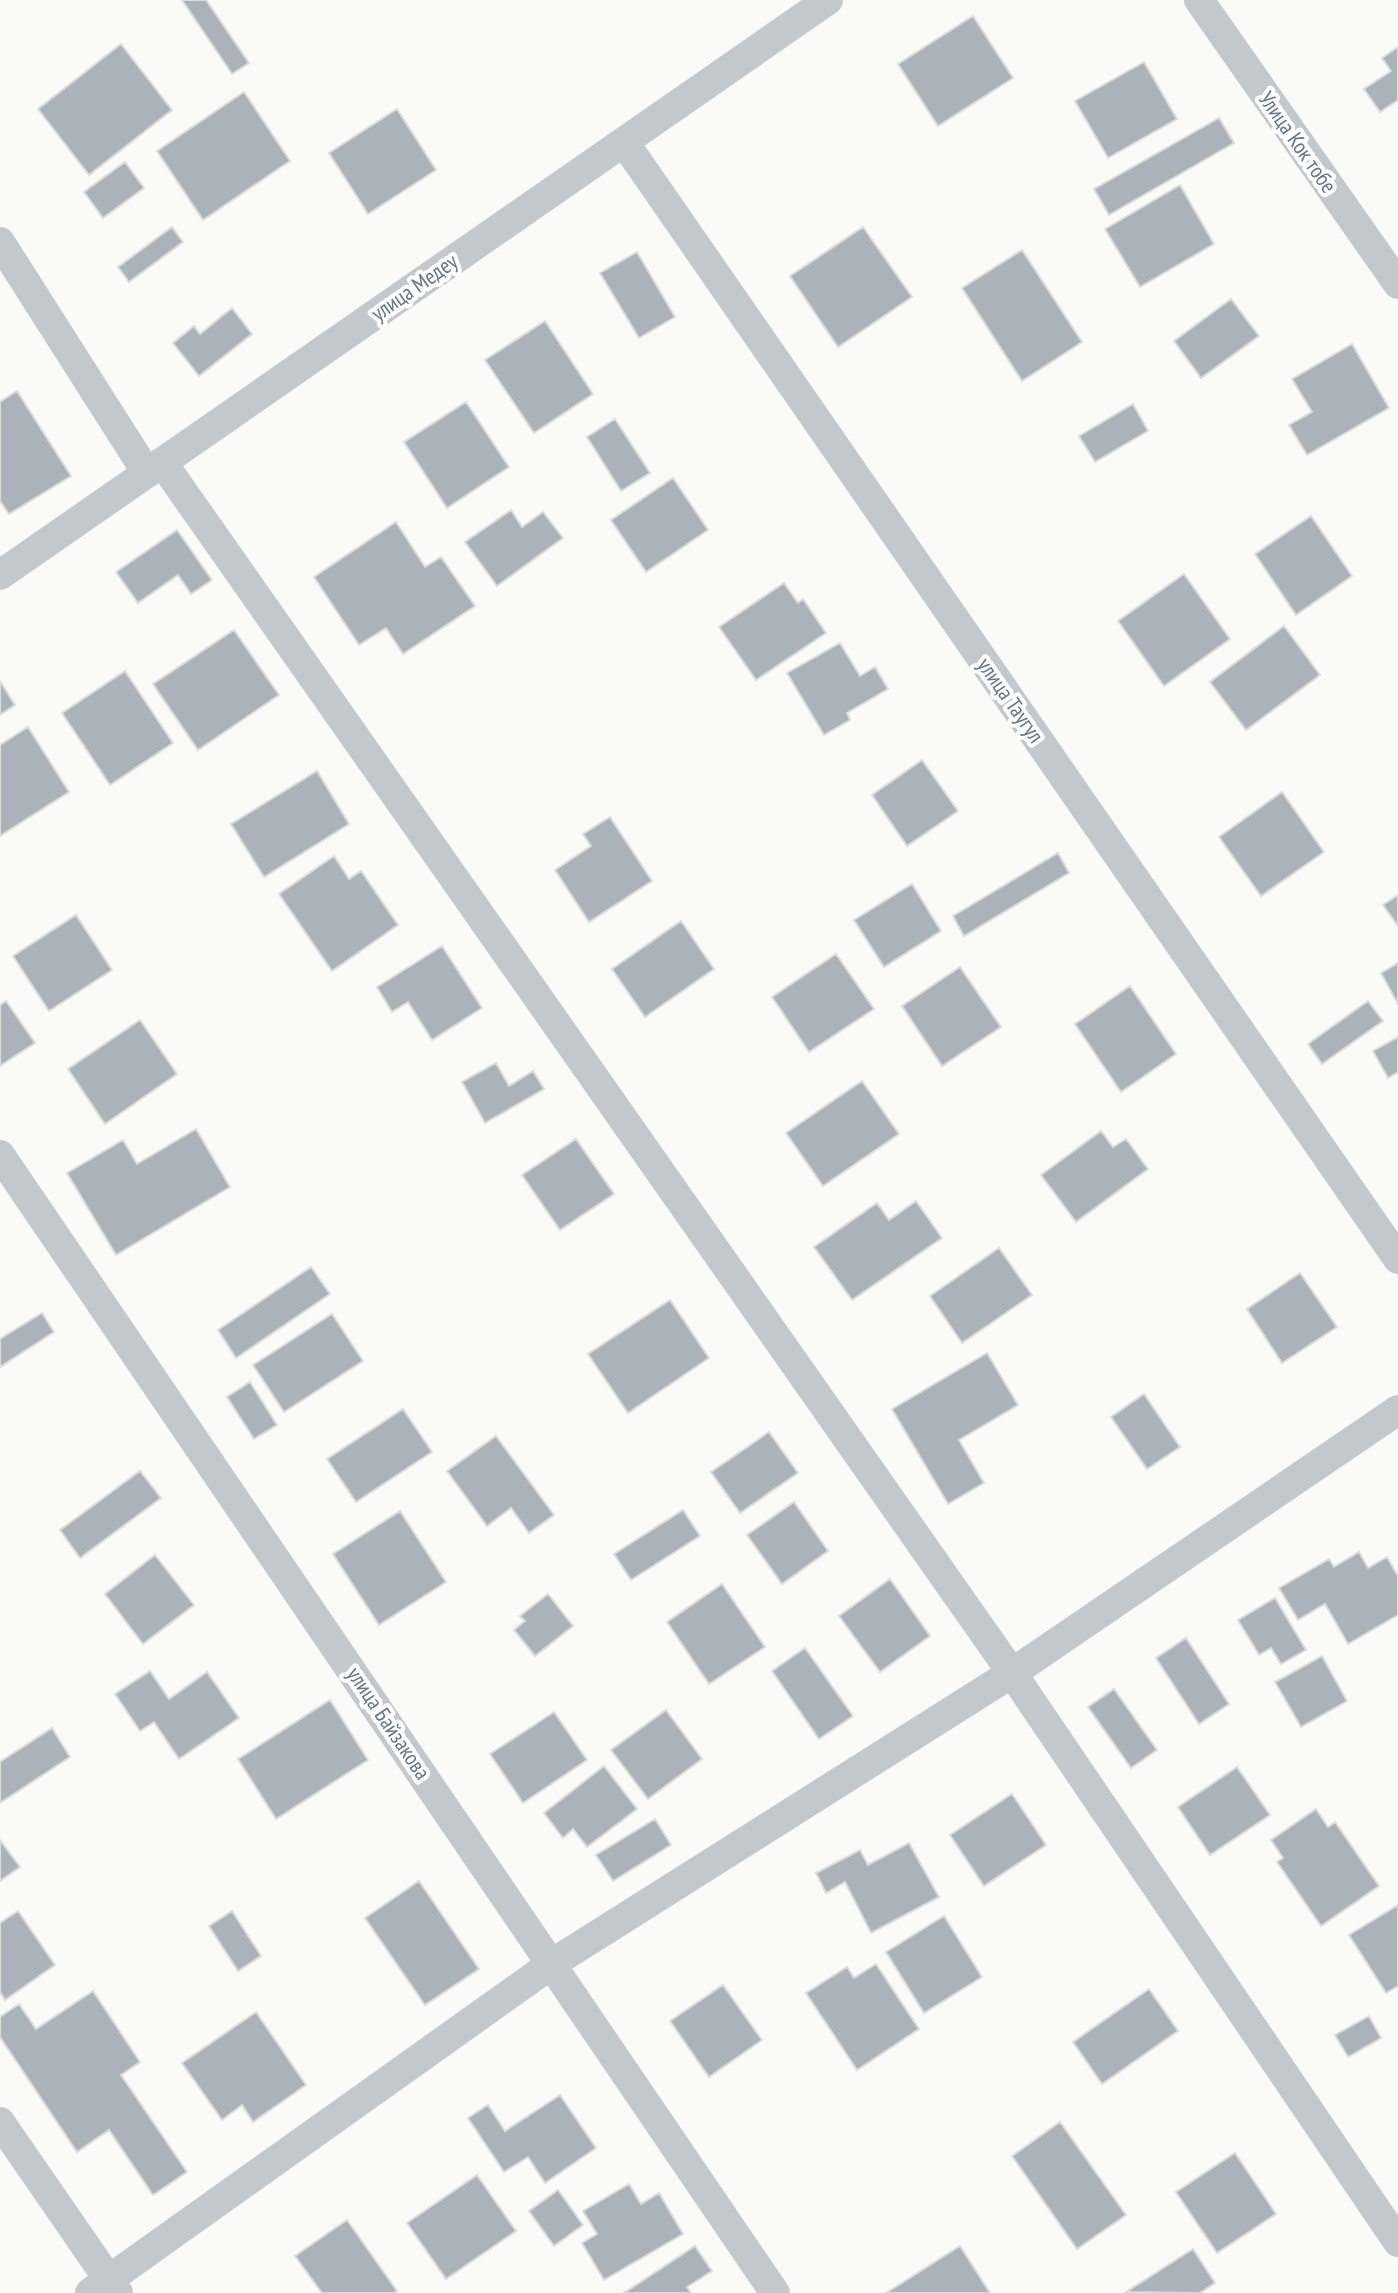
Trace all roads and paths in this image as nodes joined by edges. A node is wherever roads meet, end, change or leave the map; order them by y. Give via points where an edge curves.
1 (828, 0) edge
2 (1199, 0) edge
3 (624, 142) junction
4 (0, 242) edge
5 (1398, 284) edge
6 (155, 468) junction
7 (0, 575) edge
8 (0, 1155) edge
9 (1398, 1259) edge
10 (1398, 1410) edge
11 (1012, 1673) junction
12 (553, 1963) junction
13 (0, 2122) edge
14 (1398, 2242) edge
15 (106, 2289) edge
16 (775, 2293) edge

1 - 3 street, улица Медеу
2 - 5 street, Улица Кок тобе
3 - 6 street, улица Медеу
3 - 9 street, улица Таугул
4 - 6 street
6 - 7 street, улица Медеу
6 - 11 street
8 - 12 street, улица Байзакова
10 - 11 street
11 - 12 street
11 - 14 street
12 - 15 street
12 - 16 street, улица Байзакова
13 - 15 street

